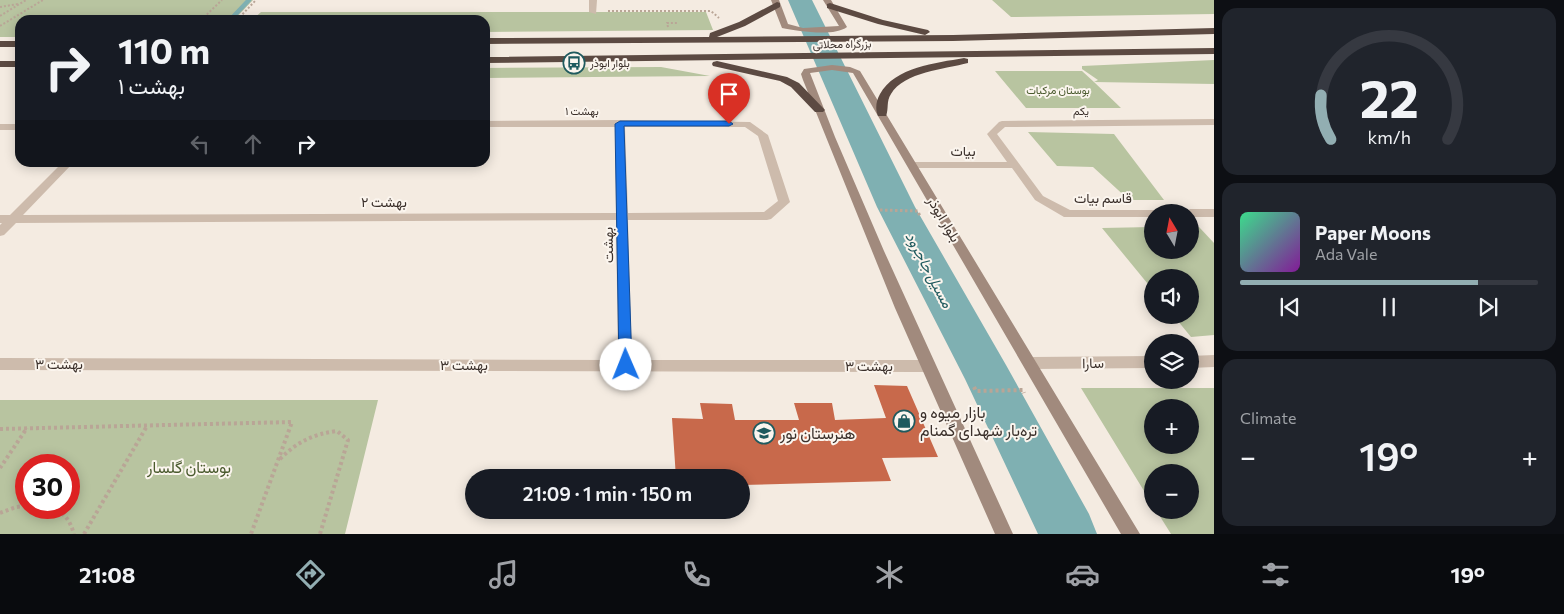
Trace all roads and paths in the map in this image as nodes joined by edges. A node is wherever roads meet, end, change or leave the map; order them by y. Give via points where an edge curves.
1 (26, 0) edge
2 (43, 0) edge
3 (222, 0) edge
4 (256, 0) edge
5 (593, 0) edge
6 (21, 3) junction
7 (776, 3) edge
8 (829, 3) edge
9 (0, 7) edge
10 (209, 7) dead end
11 (215, 7) junction
12 (593, 11) joint
13 (18, 15) edge
14 (206, 15) edge
15 (242, 15) edge
16 (0, 16) edge
17 (15, 17) edge
18 (723, 22) dead end
19 (0, 26) edge
20 (1214, 31) edge
21 (1159, 33) junction
22 (805, 34) junction
23 (828, 34) junction
24 (953, 38) junction
25 (704, 39) junction
26 (490, 41) edge
27 (0, 44) edge
28 (15, 44) edge
29 (1214, 51) edge
30 (1200, 52) junction
31 (997, 54) junction
32 (689, 58) junction
33 (490, 60) edge
34 (0, 64) edge
35 (15, 64) edge
36 (819, 110) junction
37 (882, 114) junction
38 (1214, 122) edge
39 (490, 124) edge
40 (620, 124) junction
41 (0, 127) edge
42 (15, 127) edge
43 (912, 165) junction
44 (1014, 165) junction
45 (64, 167) edge
46 (885, 211) dead end
47 (1214, 212) edge
48 (1144, 213) edge
49 (1199, 213) edge
50 (622, 216) junction
51 (767, 216) joint
52 (920, 218) dead end
53 (0, 219) edge
54 (13, 219) junction
55 (0, 232) edge
56 (1214, 361) edge
57 (1144, 362) edge
58 (1199, 362) edge
59 (1032, 363) junction
60 (0, 364) edge
61 (626, 365) junction
62 (928, 366) junction
63 (975, 389) dead end
64 (1016, 391) dead end
65 (147, 426) junction
66 (27, 428) junction
67 (0, 429) edge
68 (278, 461) junction
69 (0, 468) edge
70 (15, 507) edge
71 (0, 513) edge
72 (69, 519) edge
73 (74, 534) edge
74 (84, 534) edge
75 (251, 534) edge
76 (320, 534) edge
77 (1004, 534) edge
78 (1131, 534) edge

1 - 6 path
2 - 13 path
3 - 11 path
4 - 15 path
5 - 12 street
6 - 9 path
6 - 16 path
7 - 22 main road via 785,26
7 - 25 highway via 742,24
8 - 23 main road via 843,27
8 - 24 highway via 881,22
10 - 11 path
11 - 14 path
12 - 18 path via 711,11
17 - 19 path
20 - 21 highway
21 - 24 highway, بزرگراه محلاتی
21 - 30 highway via 1196,39 1208,48
22 - 23 highway, بزرگراه محلاتی
22 - 25 highway, بزرگراه محلاتی
23 - 24 highway, بزرگراه محلاتی
25 - 26 highway, بزرگراه محلاتی
27 - 28 highway
29 - 30 highway, بزرگراه محلاتی
30 - 31 highway, بزرگراه محلاتی
31 - 32 highway, بزرگراه محلاتی
31 - 37 highway via 904,77 888,89 882,99
32 - 33 highway, بزرگراه محلاتی
32 - 36 highway via 783,79 795,85
34 - 35 highway
36 - 37 main road, بلوار ابوذر via 805,74 830,67 856,71
36 - 62 main road, بلوار ابوذر
37 - 43 main road, بلوار ابوذر
38 - 44 street, یکم via 1002,124 992,134
39 - 40 street, بهشت ۱
40 - 50 street, بهشت
40 - 51 street, بهشت ۱ via 747,124 763,135 784,202
41 - 42 street
43 - 44 street, بیات
43 - 59 main road, بلوار ابوذر
44 - 48 street, قاسم بیات via 1039,198 1068,214
45 - 54 street
46 - 52 path via 918,212
47 - 49 street
50 - 51 street, بهشت ۲
50 - 54 street, بهشت ۲
50 - 61 street, بهشت
53 - 54 street, بهشت ۲
54 - 55 street
56 - 58 street
57 - 59 street, سارا
59 - 78 main road, بلوار ابوذر
60 - 61 street, بهشت ۳
61 - 62 street, بهشت ۳
62 - 77 main road, بلوار ابوذر
63 - 64 path
65 - 66 path
65 - 68 path via 292,422
65 - 74 path
66 - 67 path
66 - 69 path
68 - 75 path
68 - 76 path via 295,443 319,433 337,432 348,440
70 - 71 path
72 - 73 path

